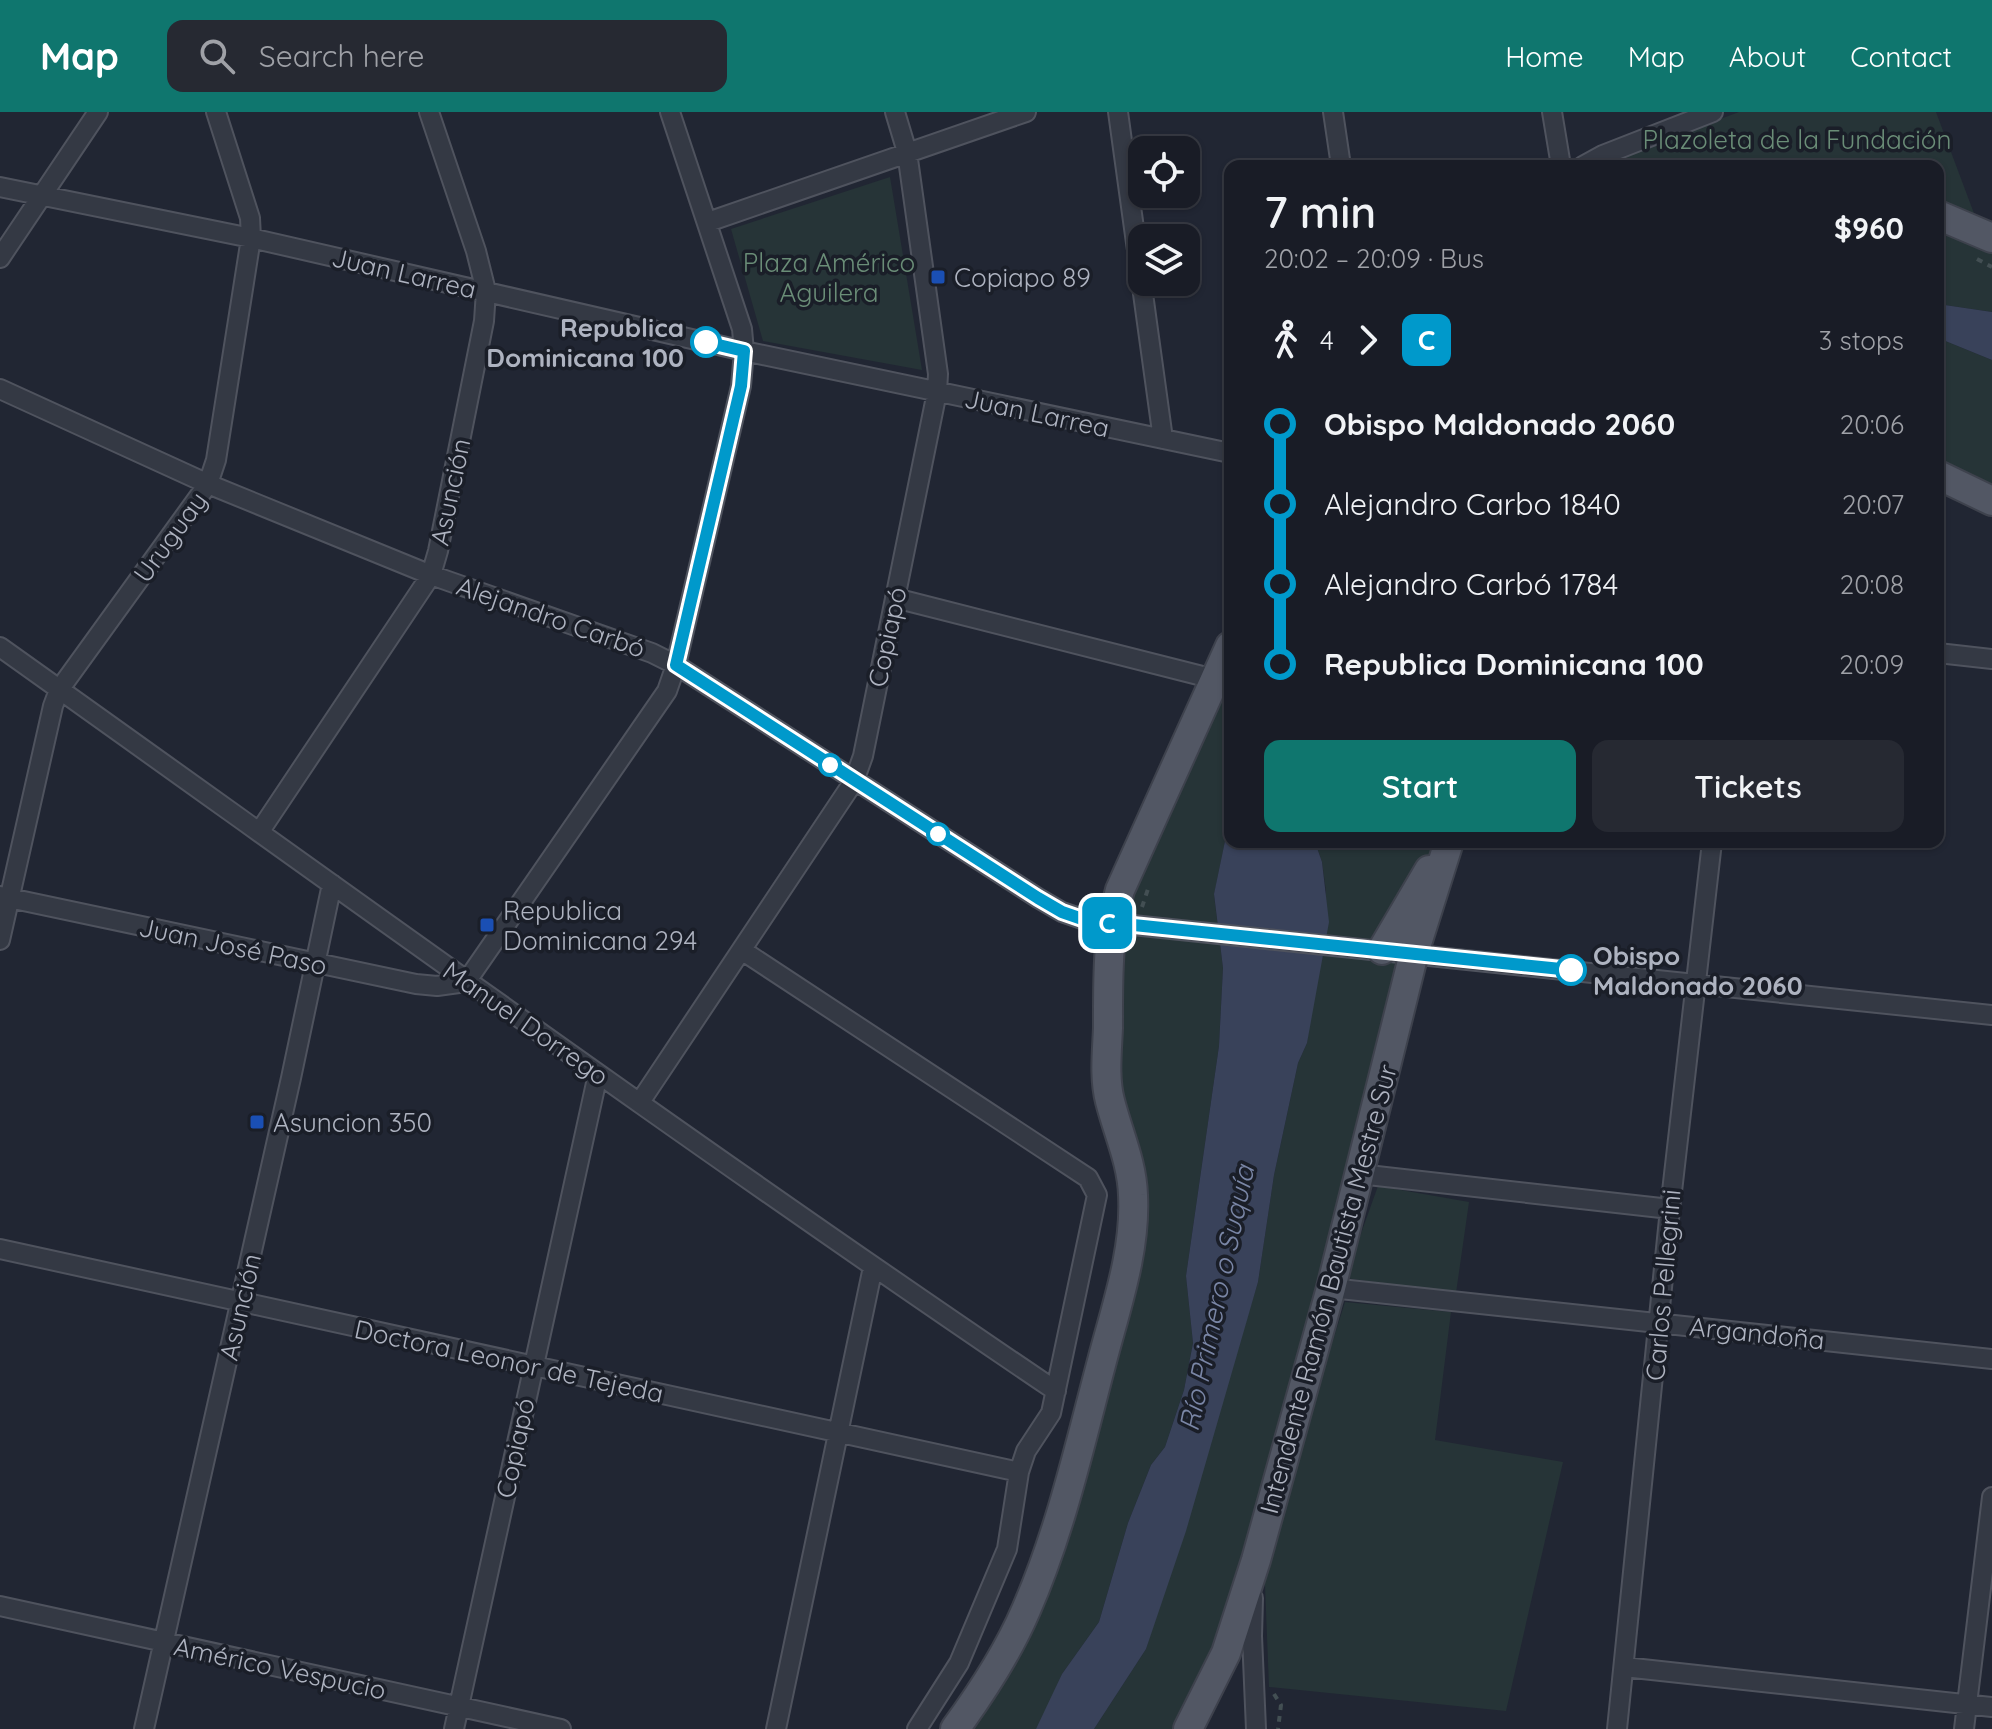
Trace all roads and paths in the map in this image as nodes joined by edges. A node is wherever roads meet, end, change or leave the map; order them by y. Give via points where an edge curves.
1 (98, 112) edge
2 (216, 112) edge
3 (429, 112) edge
4 (670, 112) edge
5 (895, 112) edge
6 (1026, 112) edge
7 (1118, 112) edge
8 (1333, 112) edge
9 (1552, 112) edge
10 (1713, 112) edge
11 (907, 152) junction
12 (1340, 160) edge
13 (1560, 160) edge
14 (1594, 160) edge
15 (0, 187) edge
16 (43, 196) junction
17 (1944, 218) edge
18 (708, 222) junction
19 (251, 238) junction
20 (1992, 238) edge
21 (0, 258) edge
22 (486, 291) junction
23 (744, 351) junction
24 (0, 389) edge
25 (937, 392) junction
26 (1163, 439) junction
27 (1224, 452) edge
28 (1944, 478) edge
29 (208, 484) junction
30 (1992, 501) edge
31 (431, 575) junction
32 (895, 598) junction
33 (0, 647) edge
34 (1944, 654) edge
35 (1224, 658) edge
36 (1992, 659) edge
37 (676, 665) junction
38 (1214, 679) junction
39 (59, 690) junction
40 (854, 781) junction
41 (260, 831) junction
42 (1443, 848) edge
43 (1445, 848) edge
44 (1711, 848) edge
45 (332, 884) junction
46 (5, 897) edge
47 (1112, 924) junction
48 (0, 940) edge
49 (1370, 949) junction
50 (743, 951) junction
51 (1414, 953) junction
52 (315, 964) junction
53 (466, 982) junction
54 (1696, 984) junction
55 (1992, 1015) edge
56 (598, 1074) junction
57 (640, 1102) junction
58 (1359, 1174) junction
59 (1670, 1209) junction
60 (0, 1249) edge
61 (873, 1267) junction
62 (1331, 1288) junction
63 (241, 1302) junction
64 (1660, 1323) junction
65 (1992, 1359) edge
66 (533, 1367) junction
67 (1056, 1391) junction
68 (839, 1434) junction
69 (1019, 1472) junction
70 (1992, 1497) edge
71 (1256, 1560) junction
72 (0, 1606) edge
73 (164, 1642) junction
74 (1624, 1667) junction
75 (1967, 1705) junction
76 (459, 1707) junction
77 (1992, 1707) edge
78 (144, 1729) edge
79 (454, 1729) edge
80 (561, 1729) edge
81 (776, 1729) edge
82 (917, 1729) edge
83 (955, 1729) edge
84 (1188, 1729) edge
85 (1256, 1729) edge
86 (1617, 1729) edge
87 (1964, 1729) edge

1 - 16 street
2 - 19 street, Uruguay via 250,218
3 - 22 street, Asunción
4 - 18 street
5 - 11 street, Copiapó
6 - 11 street
7 - 26 street
8 - 12 street
9 - 13 street
10 - 14 street
11 - 18 street
11 - 25 street, Copiapó
15 - 16 street, Juan Larrea
16 - 19 street, Juan Larrea
16 - 21 street
17 - 20 main road
18 - 23 street
19 - 22 street, Juan Larrea
19 - 29 street, Uruguay
22 - 23 street, Juan Larrea
22 - 31 street, Asunción
23 - 25 street, Juan Larrea
23 - 37 street via 741,386
24 - 29 street, Alejandro Carbó
25 - 26 street, Juan Larrea
25 - 32 street, Copiapó
26 - 27 street, Juan Larrea
28 - 30 main road
29 - 31 street, Alejandro Carbó
29 - 39 street, Uruguay
31 - 37 street, Alejandro Carbó
31 - 41 street, Asunción
32 - 38 street
32 - 40 street, Copiapó
33 - 39 street, Manuel Dorrego
34 - 36 street
35 - 38 main road
37 - 40 street, Alejandro Carbó
37 - 53 street via 667,691
38 - 47 main road via 1120,890
39 - 41 street, Manuel Dorrego
39 - 46 street, Uruguay
40 - 47 street, Alejandro Carbó via 1062,912
40 - 50 street, Copiapó
41 - 45 street, Manuel Dorrego
42 - 49 main road
43 - 51 main road, Intendente Ramón Bautista Mestre Sur
44 - 54 street, Carlos Pellegrini
45 - 52 street, Asunción
45 - 53 street, Manuel Dorrego
46 - 48 street, Uruguay
46 - 52 street, Juan José Paso
47 - 49 street, Alejandro Carbó
47 - 83 main road via 1107,1069 1133,1189 1126,1270 1039,1578 1007,1648
49 - 51 street, Alejandro Carbó
50 - 57 street, Copiapó
50 - 67 street via 1088,1178 1097,1195
51 - 54 street, Alejandro Carbó
51 - 58 main road, Intendente Ramón Bautista Mestre Sur
52 - 53 street, Juan José Paso via 416,984
52 - 63 street, Asunción
53 - 56 street, Manuel Dorrego
54 - 55 street, Alejandro Carbó
54 - 59 street, Carlos Pellegrini
56 - 57 street, Manuel Dorrego
56 - 66 street, Copiapó
57 - 61 street, Manuel Dorrego
58 - 59 street
58 - 62 main road, Intendente Ramón Bautista Mestre Sur
59 - 64 street, Carlos Pellegrini
60 - 63 street, Doctora Leonor de Tejeda
61 - 67 street, Manuel Dorrego
61 - 68 street
62 - 64 street, Argandoña
62 - 71 main road, Intendente Ramón Bautista Mestre Sur
63 - 66 street, Doctora Leonor de Tejeda
63 - 73 street, Asunción
64 - 65 street, Argandoña
64 - 74 street, Carlos Pellegrini
66 - 68 street, Doctora Leonor de Tejeda
66 - 76 street, Copiapó
67 - 69 street via 1051,1413
68 - 69 street, Doctora Leonor de Tejeda
68 - 81 street
69 - 82 street via 1007,1549 996,1579 959,1663
70 - 75 street
71 - 84 main road, Intendente Ramón Bautista Mestre Sur via 1226,1653
71 - 85 street via 1251,1616
72 - 73 street, Américo Vespucio
73 - 76 street, Américo Vespucio
73 - 78 street, Asunción
74 - 75 street
74 - 86 street, Carlos Pellegrini
75 - 77 street
75 - 87 street
76 - 79 street, Copiapó
76 - 80 street, Américo Vespucio

